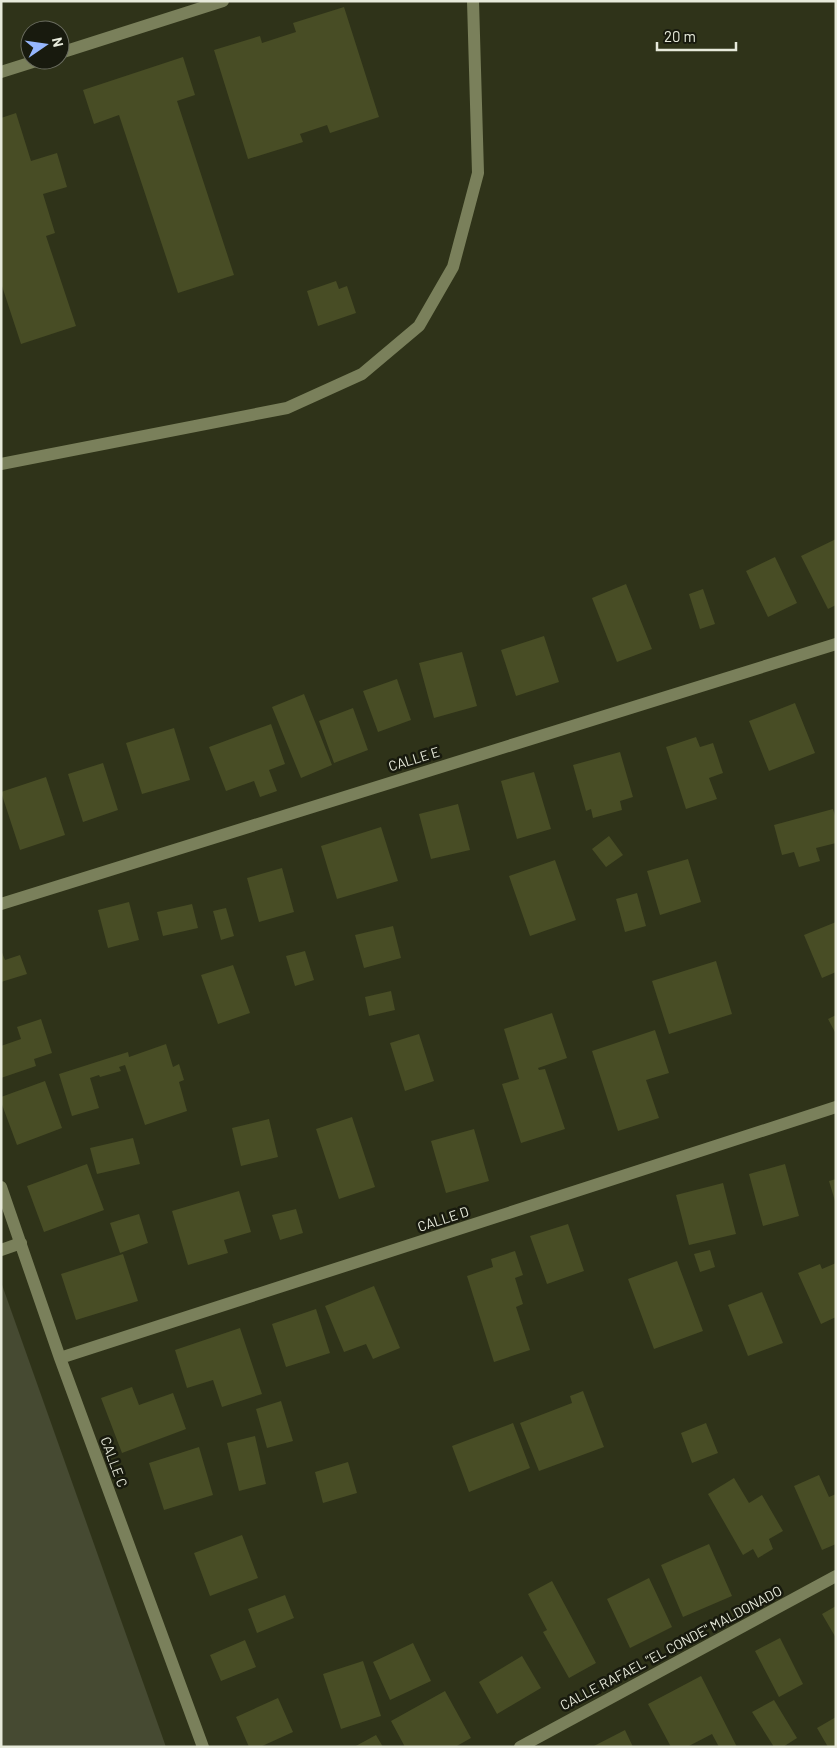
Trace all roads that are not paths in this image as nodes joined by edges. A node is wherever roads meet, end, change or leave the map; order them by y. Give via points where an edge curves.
1 (223, 1) edge
2 (473, 1) edge
3 (70, 50) edge
4 (20, 66) edge
5 (1, 72) edge
6 (1, 464) edge
7 (836, 644) edge
8 (1, 904) edge
9 (836, 1107) edge
10 (1, 1187) edge
11 (5, 1208) edge
12 (21, 1243) junction
13 (1, 1250) edge
14 (60, 1358) junction
15 (836, 1576) edge
16 (203, 1747) edge
17 (520, 1747) edge

1 - 3 street
2 - 6 street via 478,173 453,268 419,326 362,374 287,408
4 - 5 street
7 - 8 street, CALLE E
9 - 14 street, CALLE D
10 - 11 street, CALLE C
11 - 12 street, CALLE C
12 - 13 street
12 - 14 street, CALLE C
14 - 16 street, CALLE C
15 - 17 street, CALLE RAFAEL "EL CONDE" MALDONADO

